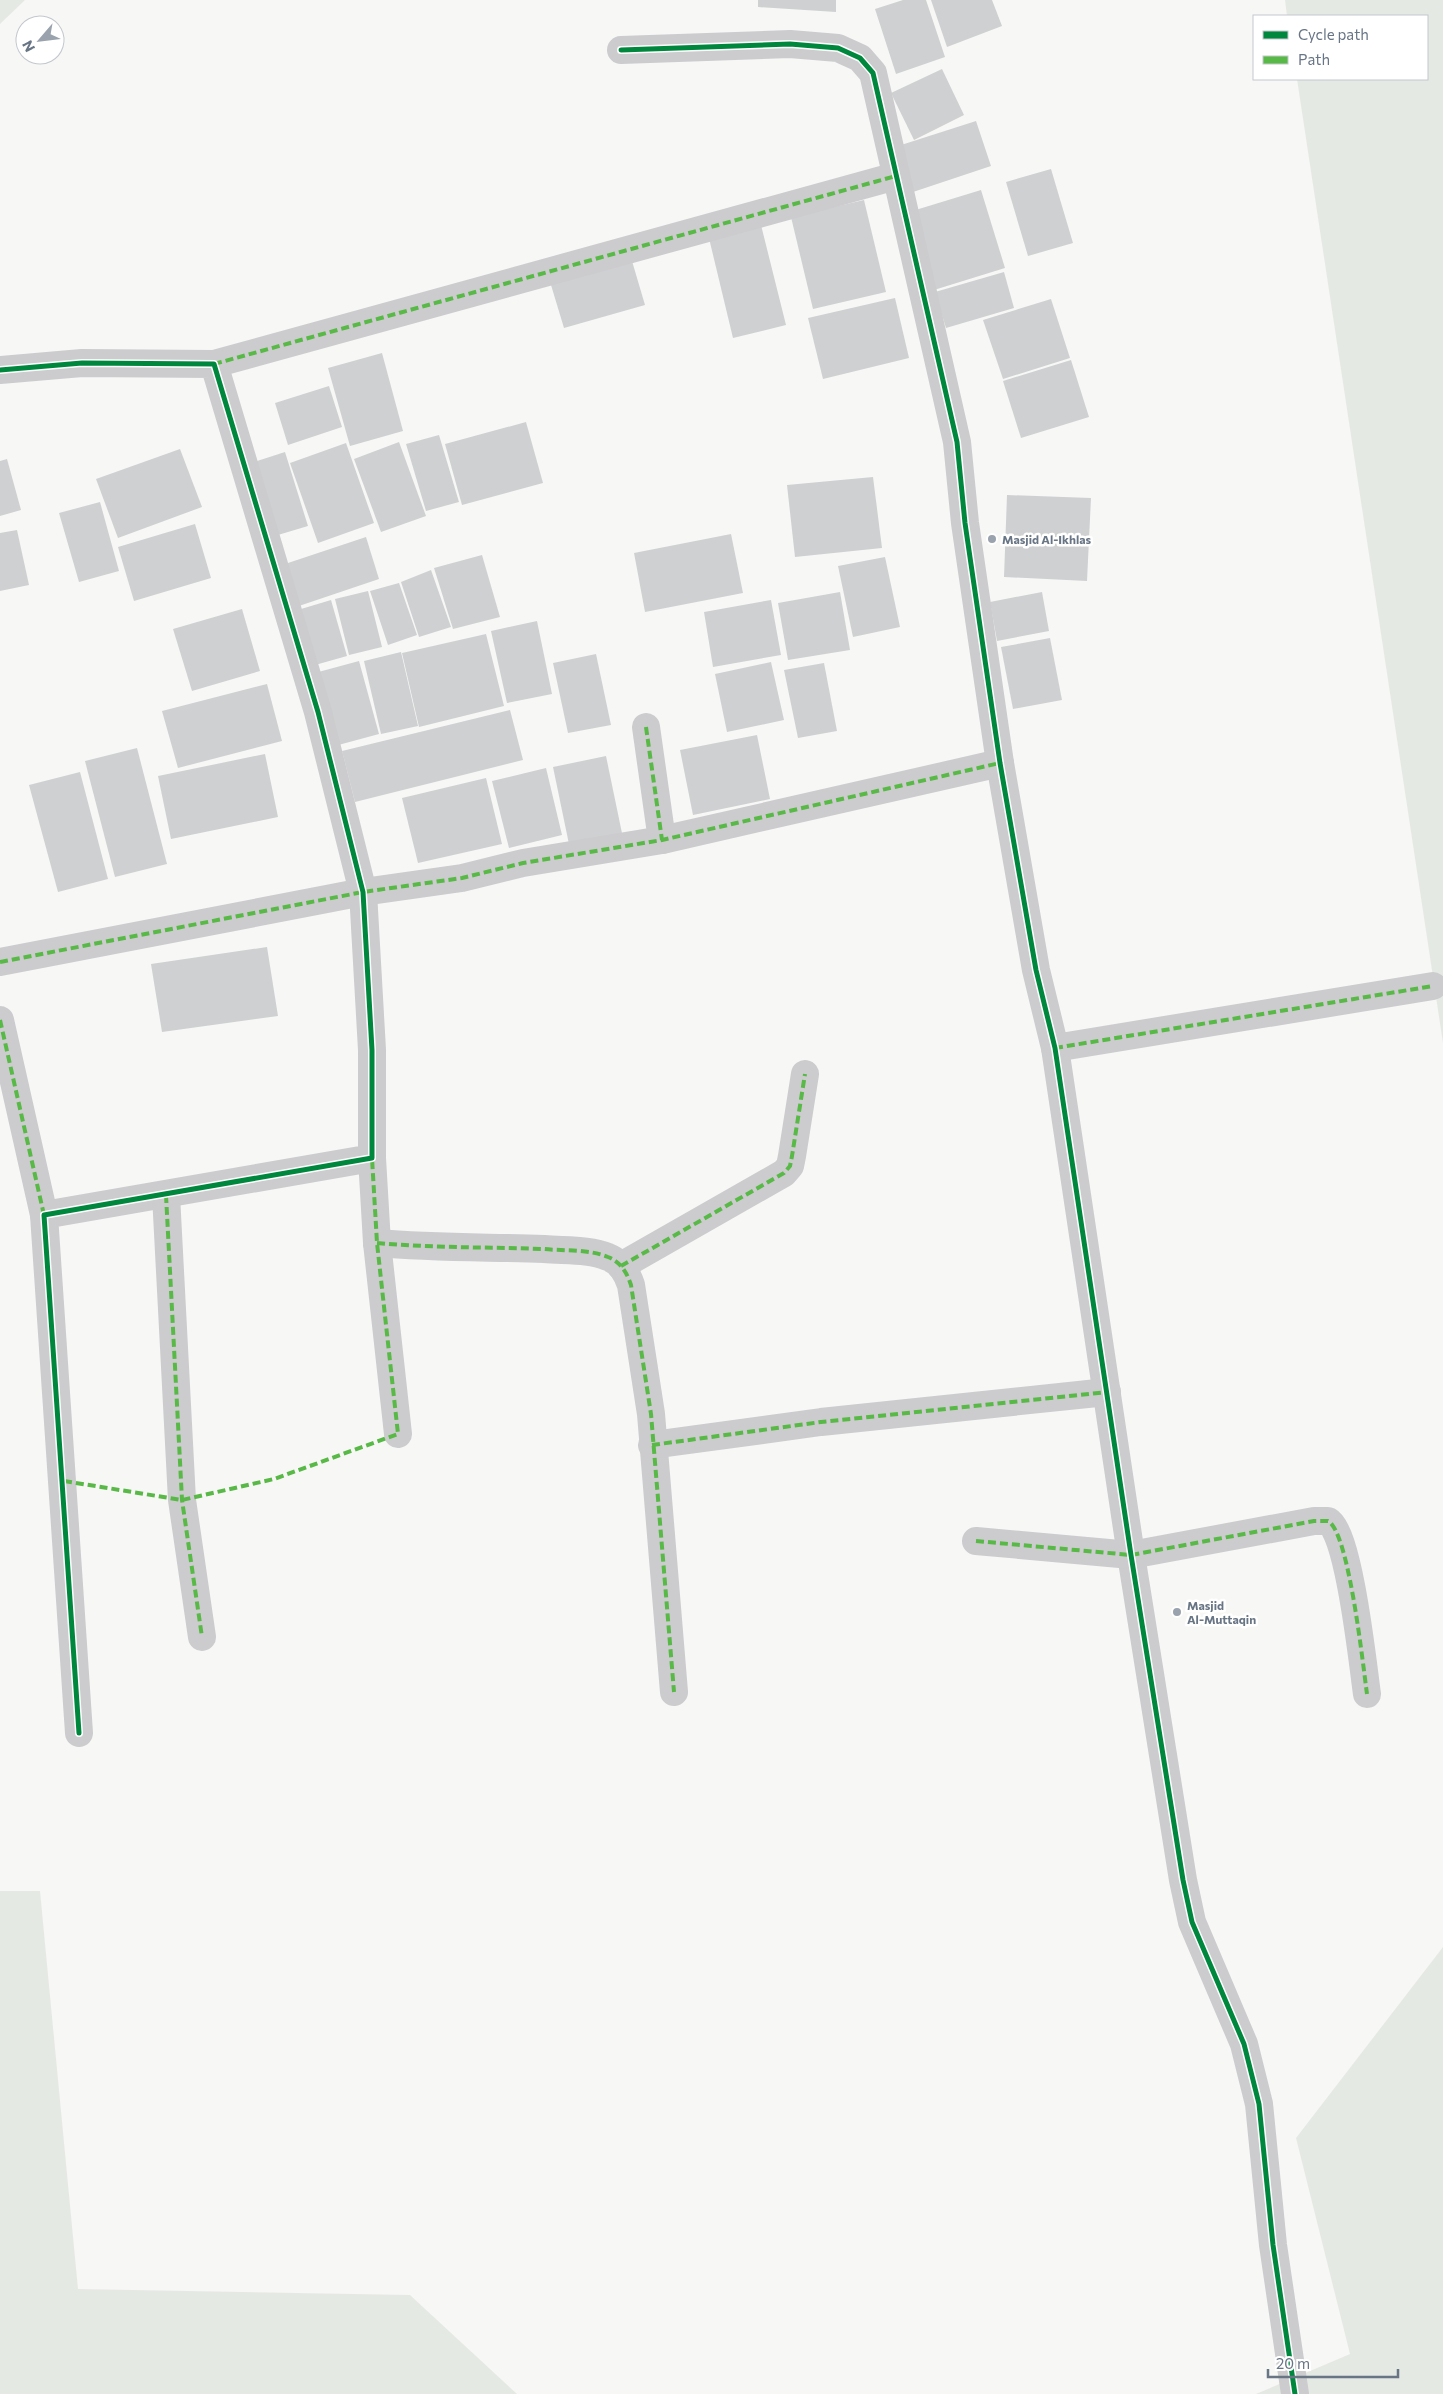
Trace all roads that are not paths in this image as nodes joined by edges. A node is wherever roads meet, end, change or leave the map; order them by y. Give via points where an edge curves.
1 (621, 50) dead end
2 (896, 176) junction
3 (214, 364) junction
4 (0, 370) edge
5 (646, 727) dead end
6 (1000, 763) junction
7 (662, 840) junction
8 (363, 892) junction
9 (0, 962) edge
10 (1433, 986) dead end
11 (0, 1020) edge
12 (1055, 1048) junction
13 (805, 1074) dead end
14 (372, 1158) junction
15 (166, 1195) junction
16 (44, 1216) junction
17 (377, 1242) junction
18 (621, 1266) junction
19 (1107, 1392) junction
20 (398, 1434) dead end
21 (652, 1445) junction
22 (976, 1541) dead end
23 (1131, 1555) junction
24 (202, 1637) dead end
25 (674, 1692) dead end
26 (1367, 1694) dead end
27 (79, 1733) dead end
28 (1295, 2394) edge

1 - 2 street via 790,44 838,48 851,53 873,73
2 - 3 street
2 - 6 street via 958,442 964,523
3 - 4 street via 82,363
3 - 8 street via 318,712
5 - 7 street
6 - 7 street
6 - 12 street via 1036,970
7 - 8 street via 523,862 462,878
8 - 9 street
8 - 14 street via 372,1050
10 - 12 street
11 - 16 street
12 - 19 street
13 - 18 street via 790,1166 784,1173
14 - 15 street
14 - 17 street
15 - 16 street
15 - 24 street via 182,1500
16 - 27 street
17 - 18 street via 585,1252 608,1257
17 - 20 street
18 - 21 street via 632,1285 651,1414
19 - 21 street via 820,1422
19 - 23 street
21 - 25 street
22 - 23 street
23 - 26 street via 1314,1521 1332,1523 1338,1532 1352,1589
23 - 28 street via 1192,1922 1244,2044 1259,2104 1273,2245

